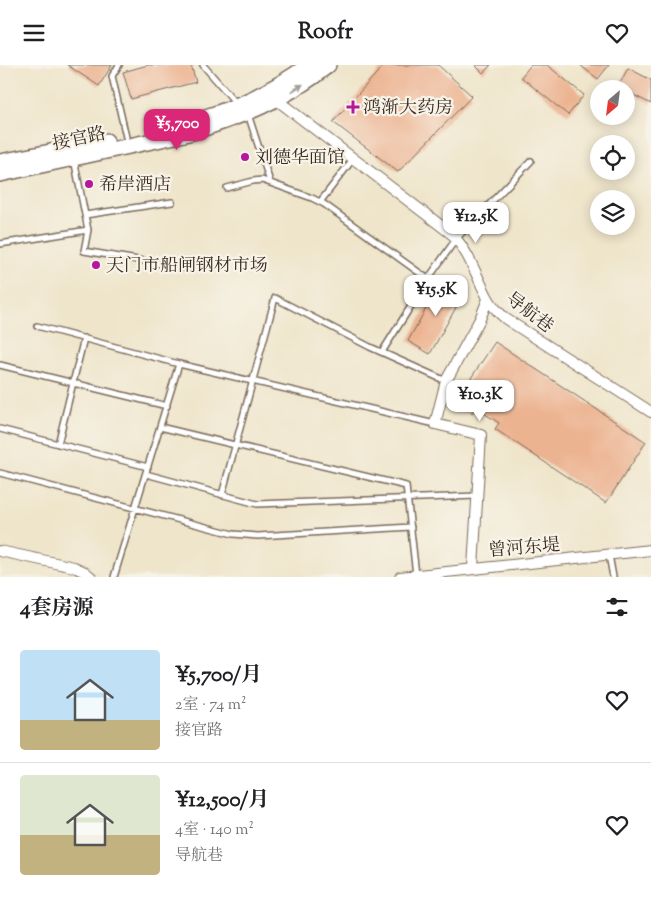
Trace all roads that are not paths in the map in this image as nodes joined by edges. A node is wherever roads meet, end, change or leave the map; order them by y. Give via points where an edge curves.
1 (119, 65) edge
2 (203, 65) edge
3 (309, 65) edge
4 (328, 65) edge
5 (276, 100) junction
6 (243, 109) junction
7 (126, 137) junction
8 (74, 158) junction
9 (353, 159) junction
10 (531, 161) dead end
11 (0, 162) edge
12 (0, 174) edge
13 (270, 182) junction
14 (227, 188) dead end
15 (172, 202) dead end
16 (320, 202) junction
17 (85, 215) junction
18 (88, 230) junction
19 (456, 239) junction
20 (0, 243) edge
21 (186, 268) dead end
22 (428, 279) junction
23 (488, 299) junction
24 (37, 326) dead end
25 (84, 338) junction
26 (382, 352) junction
27 (179, 364) junction
28 (0, 365) edge
29 (253, 381) junction
30 (446, 381) junction
31 (73, 383) junction
32 (167, 406) junction
33 (651, 412) edge
34 (435, 424) junction
35 (160, 427) junction
36 (0, 429) edge
37 (58, 444) junction
38 (236, 445) junction
39 (148, 467) junction
40 (0, 473) edge
41 (146, 474) junction
42 (222, 495) junction
43 (478, 497) junction
44 (408, 499) junction
45 (135, 508) junction
46 (411, 527) junction
47 (651, 550) edge
48 (0, 551) edge
49 (609, 555) junction
50 (473, 569) junction
51 (416, 575) junction
52 (430, 575) edge
53 (91, 577) edge
54 (114, 577) edge
55 (400, 577) edge
56 (613, 577) edge

1 - 7 lane via 112,76
2 - 6 lane
3 - 6 main road, 接官路
5 -> 4 main road, 接官路
5 - 6 main road, 接官路
5 - 9 street, 导航巷
6 - 7 main road, 接官路
6 - 8 main road, 接官路 via 190,133
6 - 13 lane
7 - 11 main road, 接官路
8 - 12 main road, 接官路
8 - 17 lane
9 - 16 lane
9 - 19 street, 导航巷
10 - 19 lane
13 - 14 lane via 253,181
13 - 16 lane
15 - 17 lane
16 - 22 lane
17 - 18 lane
18 - 20 lane
18 - 21 lane via 84,251
19 - 22 lane
19 - 23 street, 导航巷 via 468,255
22 - 26 lane
23 - 30 street
23 - 33 street, 导航巷 via 506,319
24 - 25 lane
25 - 27 lane
25 - 31 lane
26 - 29 lane via 275,298
26 - 30 lane
27 - 29 lane
27 - 32 lane
28 - 31 lane
29 - 34 lane
29 - 38 lane
30 - 34 street
31 - 32 lane
31 - 37 lane
32 - 35 lane
34 - 43 street via 481,435
35 - 38 lane
35 - 39 lane
36 - 37 lane
37 - 39 lane
38 - 42 lane
38 - 44 lane via 406,486
39 - 41 lane
40 - 45 lane
41 - 42 lane
41 - 45 lane
42 - 44 lane via 257,504
43 - 44 lane
43 - 50 street
44 - 46 lane
45 - 46 lane via 241,535
45 - 54 lane
46 - 51 lane
47 - 49 street, 曾河东堤
48 - 53 street via 74,567
49 - 50 street, 曾河东堤
49 - 56 lane
50 - 52 street, 曾河东堤
51 - 52 street, 曾河东堤
51 - 55 street, 曾河东堤

